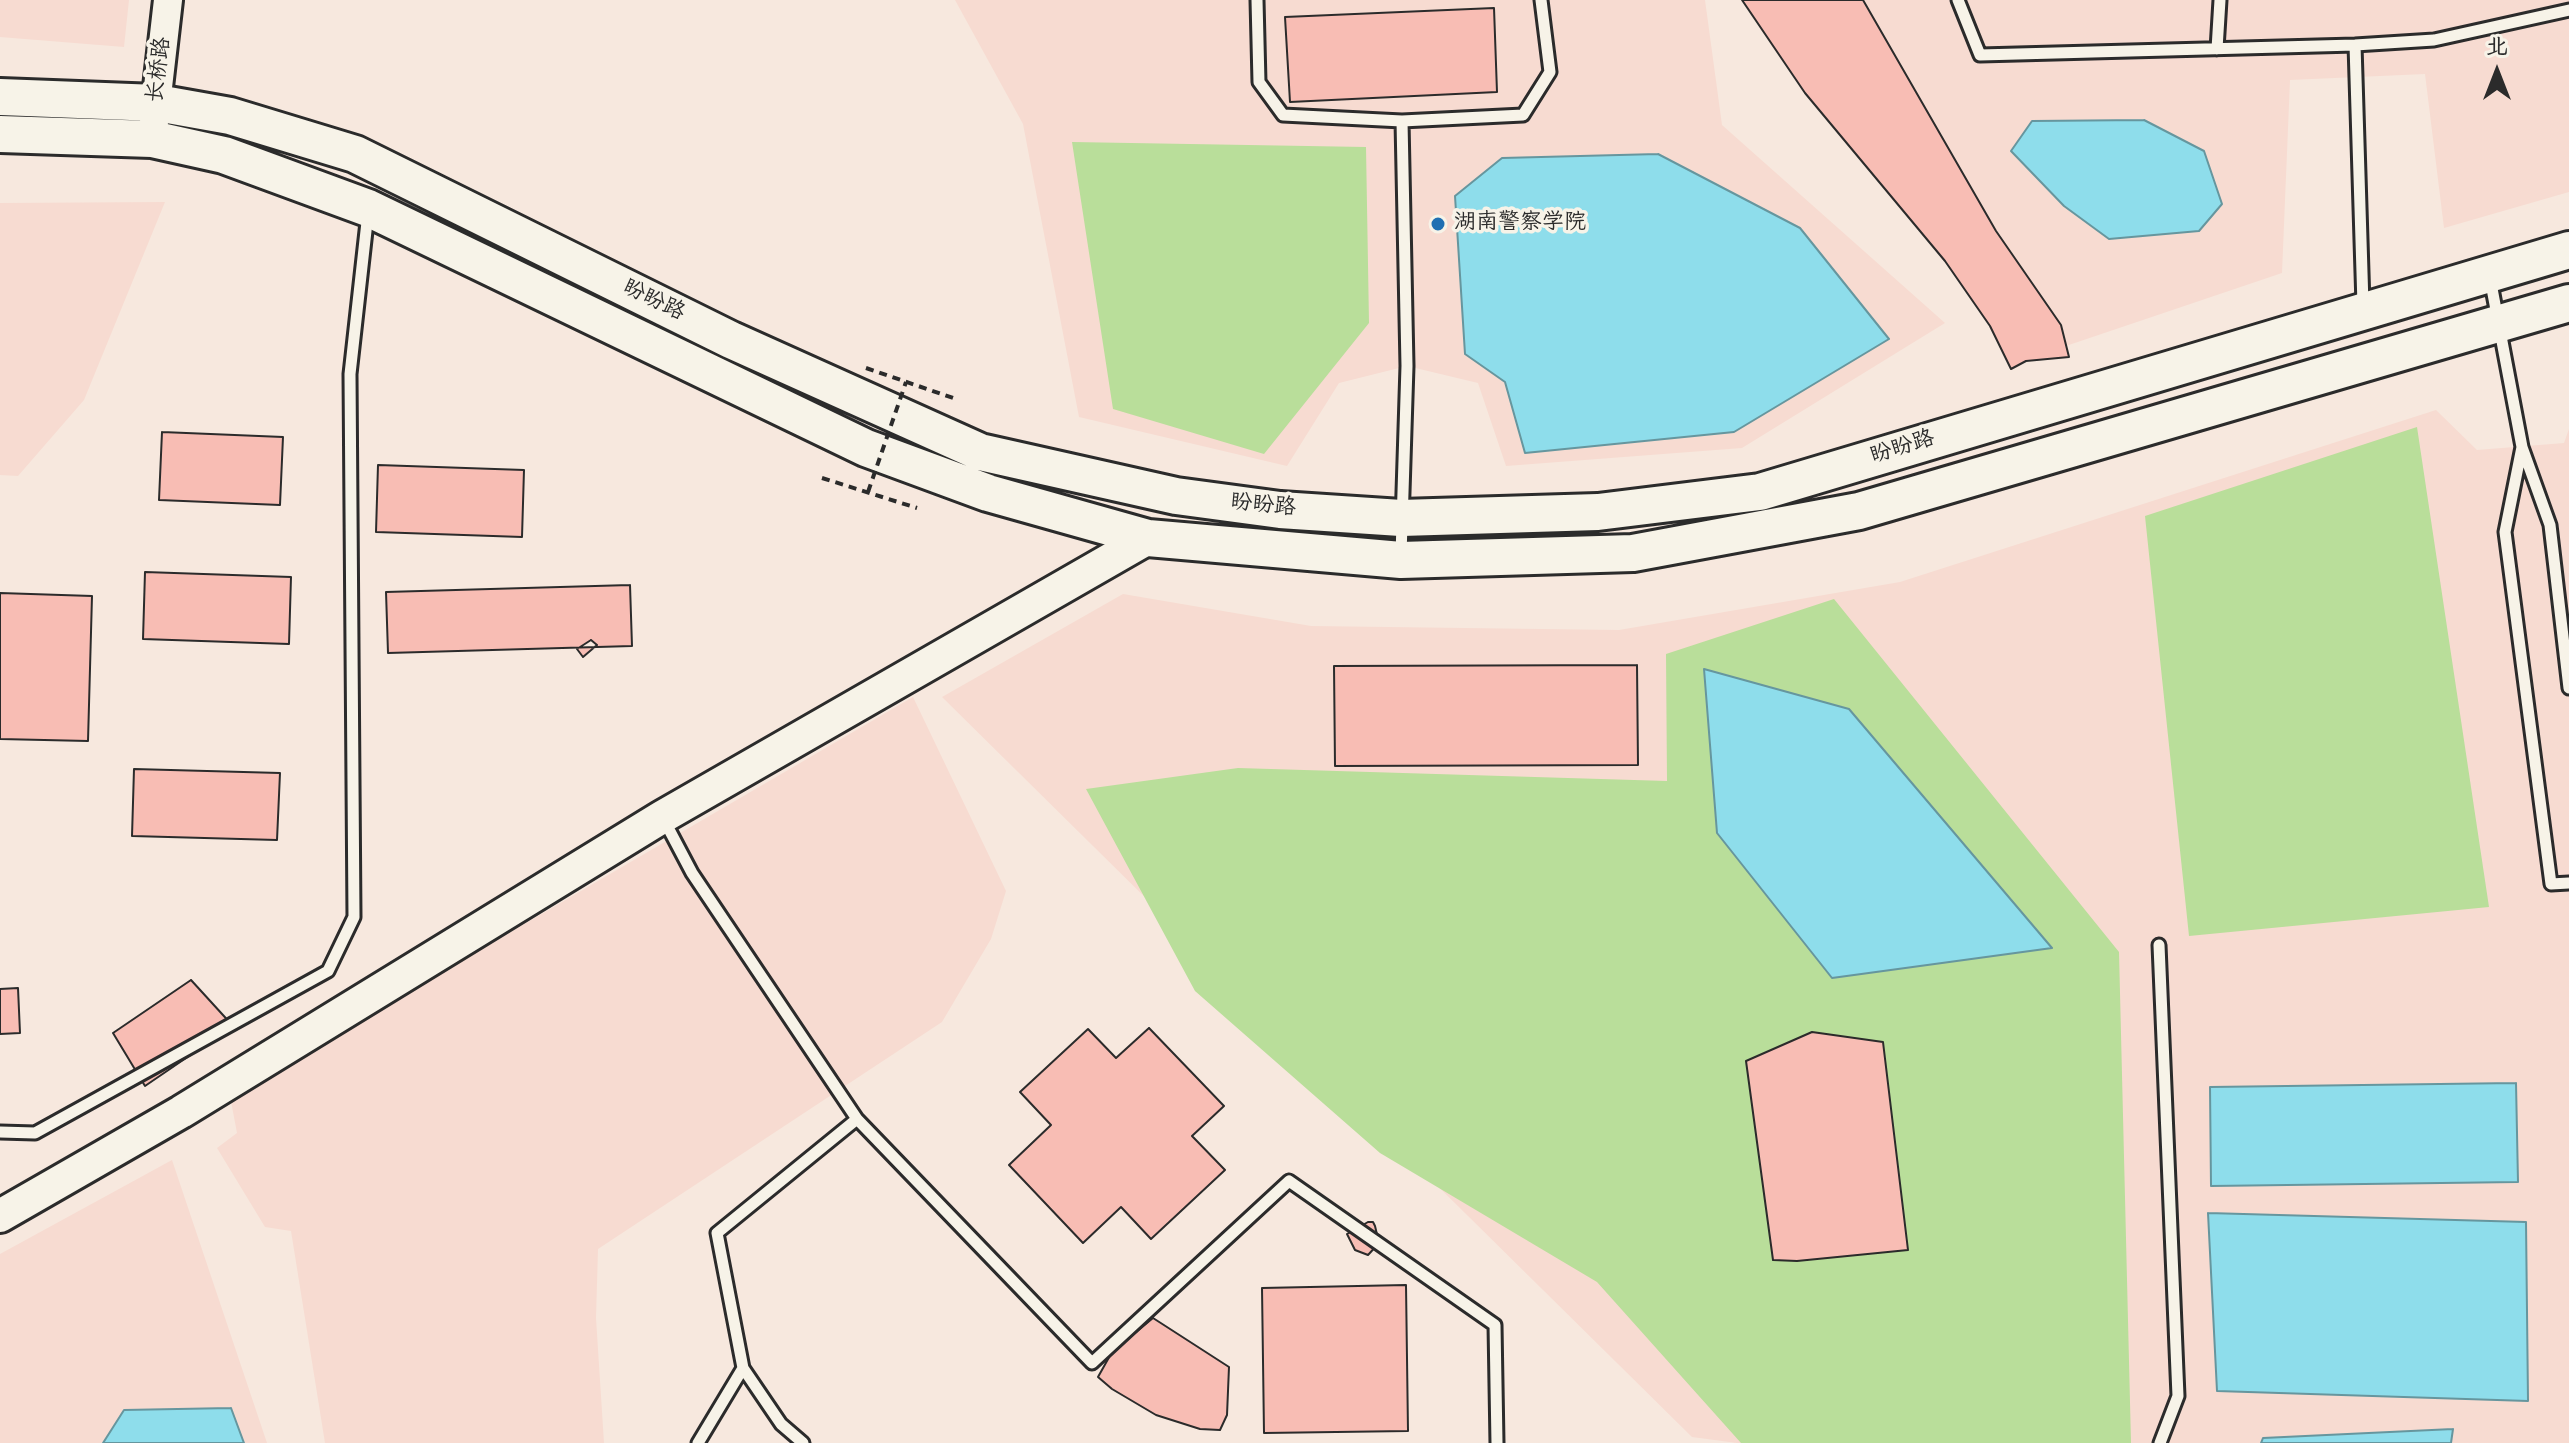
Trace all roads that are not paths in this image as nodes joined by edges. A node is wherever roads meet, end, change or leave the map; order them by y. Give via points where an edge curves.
1 (168, 0) edge
2 (1257, 0) edge
3 (1541, 0) edge
4 (1958, 0) edge
5 (2220, 0) edge
6 (2569, 10) edge
7 (2355, 45) junction
8 (2217, 49) junction
9 (0, 97) edge
10 (157, 103) junction
11 (1402, 121) junction
12 (0, 134) edge
13 (152, 139) junction
14 (368, 208) junction
15 (2569, 250) edge
16 (2489, 274) junction
17 (2569, 303) edge
18 (2363, 310) junction
19 (2500, 323) junction
20 (2522, 447) junction
21 (1401, 518) junction
22 (1148, 538) junction
23 (1401, 560) junction
24 (2569, 688) edge
25 (662, 817) junction
26 (2569, 883) edge
27 (2159, 945) dead end
28 (857, 1119) junction
29 (0, 1132) edge
30 (0, 1216) edge
31 (743, 1368) junction
32 (698, 1443) edge
33 (803, 1443) edge
34 (1497, 1443) edge
35 (2160, 1443) edge

1 - 10 street, 长桥路
2 - 11 lane via 1259,82 1283,115
3 - 11 lane via 1550,72 1523,115
4 - 8 lane via 1980,55
5 - 8 lane
6 - 7 lane via 2434,40
7 - 8 lane
7 - 18 lane
9 - 10 main road, 盼盼路
10 - 13 street, 长桥路
10 - 21 main road, 盼盼路 via 230,116 355,154 731,340 980,452 1176,496
11 - 21 lane via 1407,366
12 - 13 main road, 盼盼路
13 - 14 main road, 盼盼路 via 224,155
14 - 22 main road, 盼盼路 via 866,448 988,493
14 - 29 lane via 350,374 354,917 328,971 35,1133
15 - 16 main road, 盼盼路
16 - 18 main road, 盼盼路
16 - 19 lane
17 - 19 main road, 盼盼路
18 - 21 main road, 盼盼路 via 1760,492 1598,512
19 - 20 lane
19 - 23 main road, 盼盼路 via 1859,511 1633,553
20 - 24 lane via 2550,525
20 - 26 lane via 2505,532 2551,884
21 - 23 lane
22 - 23 main road, 盼盼路
22 - 25 main road
25 - 28 lane via 692,873
25 - 30 main road via 181,1112
27 - 35 lane via 2178,1396
28 - 31 lane via 717,1233
28 - 34 lane via 1092,1363 1289,1181 1495,1325
31 - 32 lane
31 - 33 lane via 781,1424

